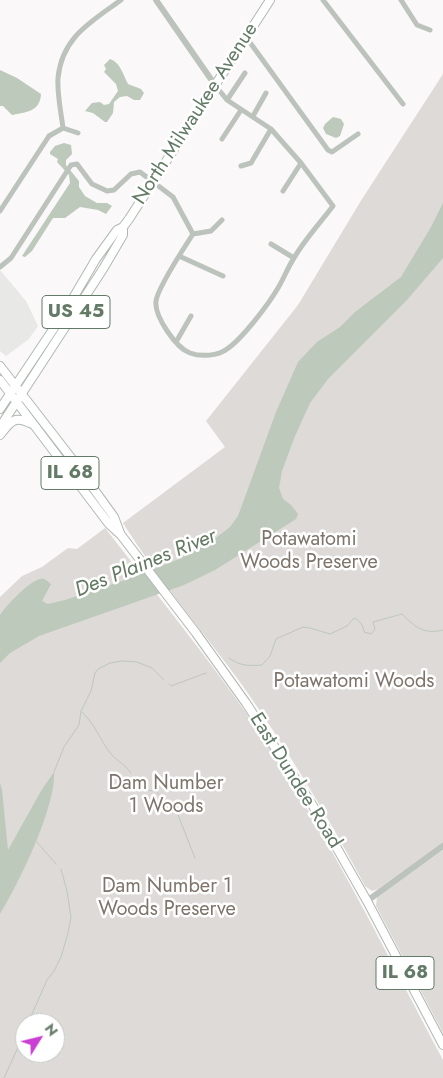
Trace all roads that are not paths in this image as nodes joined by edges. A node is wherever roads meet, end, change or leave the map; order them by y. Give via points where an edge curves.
1 (121, 0) edge
2 (156, 0) edge
3 (270, 0) edge
4 (323, 0) edge
5 (401, 0) edge
6 (430, 30) dead end
7 (246, 37) junction
8 (244, 73) dead end
9 (215, 85) junction
10 (266, 93) dead end
11 (226, 100) junction
12 (403, 104) dead end
13 (240, 110) junction
14 (253, 116) junction
15 (63, 128) junction
16 (271, 129) junction
17 (78, 134) dead end
18 (358, 134) dead end
19 (222, 139) dead end
20 (301, 163) junction
21 (241, 166) dead end
22 (152, 182) junction
23 (283, 191) dead end
24 (0, 211) edge
25 (222, 220) dead end
26 (123, 227) junction
27 (193, 234) junction
28 (272, 244) dead end
29 (179, 256) junction
30 (294, 258) junction
31 (0, 267) edge
32 (223, 276) dead end
33 (191, 316) dead end
34 (176, 342) junction
35 (0, 366) edge
36 (0, 380) edge
37 (15, 385) junction
38 (10, 393) junction
39 (22, 394) junction
40 (17, 402) junction
41 (0, 409) edge
42 (32, 424) junction
43 (0, 427) edge
44 (0, 435) edge
45 (121, 535) junction
46 (443, 846) edge
47 (367, 901) junction
48 (443, 1045) edge

1 - 15 street via 76,34 66,48 58,79
2 - 9 street
3 - 7 main road, North Milwaukee Avenue / US 45
4 - 12 street
5 - 6 street via 417,25
7 - 9 main road, North Milwaukee Avenue / US 45
7 - 18 street via 328,150 332,152
8 - 11 street
9 - 11 street
9 - 22 main road, North Milwaukee Avenue / US 45
10 - 14 street
11 - 13 street
13 - 14 street
13 - 19 street
14 - 16 street
15 - 17 street
15 - 24 street via 49,136
16 - 20 street
16 - 21 street via 251,163
20 - 23 street
20 - 30 street via 333,206
22 - 26 main road, North Milwaukee Avenue / US 45
22 - 27 street via 174,197
22 - 31 street via 136,172 107,192 92,184 78,164 71,165 11,258
25 - 27 street via 211,231
26 - 37 main road, North Milwaukee Avenue / US 45 via 116,230 96,259
26 - 39 main road, North Milwaukee Avenue / US 45 via 123,235 103,269
27 - 29 street
28 - 30 street
29 - 32 street
29 - 34 street via 157,298 156,308
30 - 34 street via 278,289 241,338 226,351 210,355 190,353
33 - 34 street
35 - 37 main road, East Dundee Road / IL 68
36 - 38 main road, East Dundee Road / IL 68
37 - 38 main road, US 45
37 - 39 main road, East Dundee Road / IL 68
38 - 40 main road, East Dundee Road / IL 68
38 - 41 main road, US 45
39 - 40 main road, US 45
39 - 45 main road, East Dundee Road / IL 68 via 114,517
40 - 42 main road, East Dundee Road / IL 68
40 - 43 main road, US 45
42 - 44 main road via 14,420
42 - 45 main road, East Dundee Road / IL 68
45 - 47 main road, East Dundee Road / IL 68 via 261,726 313,806
46 - 47 street
47 - 48 main road, East Dundee Road / IL 68

